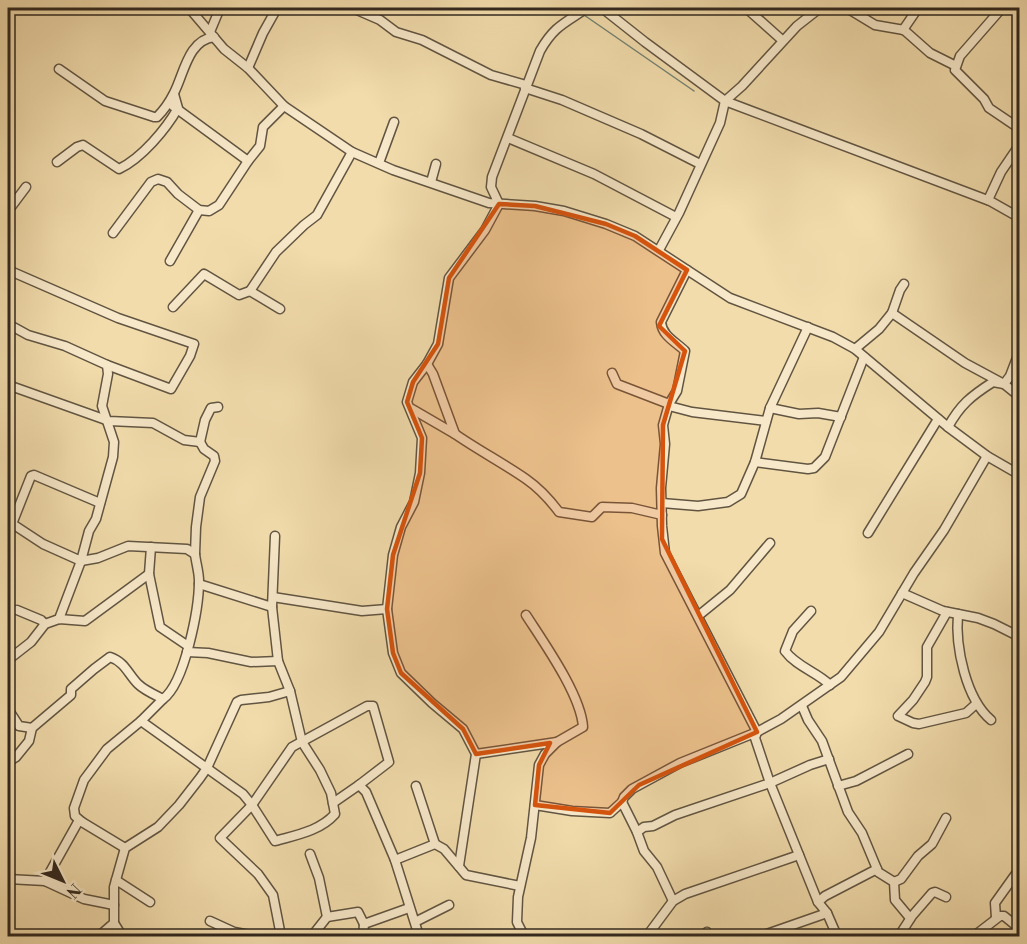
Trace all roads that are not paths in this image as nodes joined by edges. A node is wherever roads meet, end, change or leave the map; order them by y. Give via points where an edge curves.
1 (189, 8) edge
2 (220, 8) edge
3 (277, 8) edge
4 (357, 8) edge
5 (587, 8) edge
6 (602, 8) edge
7 (746, 8) edge
8 (820, 8) edge
9 (847, 8) edge
10 (918, 8) edge
11 (1002, 8) edge
12 (994, 11) edge
13 (903, 30) junction
14 (212, 34) junction
15 (782, 40) junction
16 (956, 66) junction
17 (248, 68) junction
18 (59, 69) dead end
19 (525, 86) junction
20 (174, 94) junction
21 (725, 101) junction
22 (168, 103) junction
23 (284, 106) junction
24 (178, 108) junction
25 (394, 122) dead end
26 (1020, 129) edge
27 (508, 138) junction
28 (1020, 144) edge
29 (352, 152) junction
30 (248, 161) junction
31 (57, 162) dead end
32 (379, 163) junction
33 (436, 164) dead end
34 (700, 164) junction
35 (431, 183) junction
36 (26, 187) dead end
37 (988, 200) junction
38 (499, 204) junction
39 (199, 210) junction
40 (8, 211) edge
41 (676, 218) junction
42 (1020, 218) edge
43 (113, 233) dead end
44 (659, 250) junction
45 (170, 261) dead end
46 (8, 270) edge
47 (687, 270) junction
48 (904, 284) dead end
49 (250, 291) junction
50 (174, 307) dead end
51 (280, 309) dead end
52 (892, 313) junction
53 (8, 324) edge
54 (808, 327) junction
55 (855, 349) junction
56 (1020, 350) edge
57 (864, 357) junction
58 (427, 364) junction
59 (107, 365) junction
60 (612, 373) dead end
61 (1004, 384) junction
62 (8, 385) edge
63 (1020, 397) edge
64 (669, 405) junction
65 (218, 407) dead end
66 (770, 408) junction
67 (412, 409) junction
68 (841, 417) junction
69 (938, 419) junction
70 (109, 421) junction
71 (766, 421) junction
72 (948, 427) junction
73 (455, 434) junction
74 (200, 442) junction
75 (987, 456) junction
76 (755, 462) junction
77 (1020, 475) edge
78 (100, 503) junction
79 (662, 503) junction
80 (662, 515) junction
81 (9, 524) edge
82 (868, 532) dead end
83 (275, 536) dead end
84 (770, 543) dead end
85 (151, 547) junction
86 (195, 554) junction
87 (81, 561) junction
88 (149, 574) junction
89 (199, 584) junction
90 (902, 593) junction
91 (273, 597) junction
92 (272, 607) junction
93 (387, 609) junction
94 (17, 610) dead end
95 (812, 610) dead end
96 (946, 612) junction
97 (958, 614) junction
98 (526, 615) dead end
99 (698, 616) junction
100 (59, 619) junction
101 (45, 624) junction
102 (1020, 637) edge
103 (188, 649) junction
104 (8, 660) edge
105 (278, 661) junction
106 (830, 686) junction
107 (290, 691) junction
108 (163, 699) junction
109 (976, 704) junction
110 (802, 706) junction
111 (8, 709) edge
112 (991, 720) dead end
113 (141, 721) junction
114 (32, 728) junction
115 (753, 735) junction
116 (302, 742) junction
117 (557, 742) junction
118 (476, 754) junction
119 (908, 754) dead end
120 (829, 759) junction
121 (8, 762) edge
122 (207, 768) junction
123 (770, 783) junction
124 (359, 785) junction
125 (416, 786) dead end
126 (838, 786) junction
127 (622, 802) junction
128 (333, 803) junction
129 (252, 805) junction
130 (535, 805) junction
131 (946, 818) dead end
132 (82, 822) junction
133 (637, 832) junction
134 (435, 844) junction
135 (125, 848) junction
136 (310, 854) dead end
137 (799, 855) junction
138 (395, 860) junction
139 (459, 866) junction
140 (1020, 868) edge
141 (877, 869) junction
142 (8, 879) edge
143 (116, 880) junction
144 (45, 881) junction
145 (894, 882) junction
146 (520, 886) junction
147 (946, 897) dead end
148 (673, 901) junction
149 (150, 902) dead end
150 (818, 902) junction
151 (114, 905) junction
152 (449, 905) dead end
153 (409, 908) junction
154 (827, 913) junction
155 (327, 917) junction
156 (996, 918) junction
157 (210, 921) dead end
158 (909, 921) junction
159 (415, 922) junction
160 (114, 923) junction
161 (364, 924) junction
162 (1020, 929) edge
163 (910, 935) edge
164 (99, 936) edge
165 (122, 936) edge
166 (256, 936) edge
167 (281, 936) edge
168 (312, 936) edge
169 (363, 936) edge
170 (419, 936) edge
171 (526, 936) edge
172 (647, 936) edge
173 (761, 936) edge
174 (837, 936) edge
175 (900, 936) edge
176 (923, 936) edge
177 (974, 936) edge

1 - 14 street
2 - 14 street
3 - 17 street
4 - 19 street via 396,32 422,40 490,75
5 - 19 street via 562,22 549,35
6 - 21 street
7 - 15 street
8 - 15 street
9 - 13 street via 875,25
10 - 13 street
11 - 12 street
12 - 16 street
13 - 16 street via 930,52
14 - 17 street
14 - 20 street via 196,45
15 - 21 street
16 - 26 street via 955,70 989,108
17 - 23 street
18 - 22 street via 105,101 145,115 157,117
19 - 27 street
19 - 34 street via 641,134
20 - 22 street
20 - 24 street
21 - 34 street via 720,123
21 - 37 street
22 - 24 street
23 - 29 street
23 - 30 street via 263,127 260,146
24 - 30 street
24 - 31 street via 167,127 129,165 119,169 83,145
25 - 32 street
27 - 38 street via 492,177 491,187
27 - 41 street via 594,174
28 - 37 street
29 - 32 street
29 - 49 street via 317,215 276,252
30 - 39 street via 219,205 209,211
32 - 35 street
33 - 35 street
34 - 41 street
35 - 38 street
36 - 40 street
37 - 42 street
38 - 44 street via 564,211 616,228
38 - 58 street via 449,278 438,344
39 - 43 street via 158,178
39 - 45 street
41 - 44 street
44 - 47 street
46 - 59 street via 118,318 194,344 171,389
47 - 54 street via 730,298
47 - 64 street via 661,322 665,334 685,351 677,391
48 - 52 street
49 - 50 street via 239,295 204,274
49 - 51 street
52 - 55 street
52 - 61 street via 965,363
53 - 59 street
54 - 55 street
54 - 66 street
55 - 57 street
56 - 61 street
57 - 68 street
57 - 69 street
58 - 67 street via 413,382 407,402
58 - 73 street
59 - 70 street via 102,406
60 - 64 street via 617,384
61 - 63 street
61 - 72 street via 993,382 974,394 957,410
62 - 70 street
64 - 71 street via 692,412
64 - 79 street via 663,425
65 - 74 street via 211,408
66 - 68 street
66 - 71 street
67 - 73 street
67 - 93 street via 422,438 420,473 414,502 393,555
68 - 76 street via 825,457 814,468
69 - 72 street
69 - 82 street
70 - 74 street via 153,423 184,440
70 - 78 street via 113,457
71 - 76 street
72 - 75 street
73 - 80 street via 528,480 559,512 592,517 602,507
74 - 86 street via 215,460 200,497
75 - 77 street
75 - 90 street
76 - 79 street via 741,494 728,502 691,507
78 - 81 street via 34,475
78 - 87 street
79 - 80 street
80 - 99 street via 665,553
81 - 87 street
83 - 91 street
84 - 99 street via 730,590
85 - 86 street via 187,549
85 - 87 street via 128,546
85 - 88 street
86 - 89 street
87 - 100 street
88 - 100 street via 85,621
88 - 103 street via 160,627
89 - 92 street
89 - 103 street
90 - 96 street
90 - 106 street via 873,640
91 - 92 street
91 - 93 street via 362,611
92 - 105 street
93 - 118 street via 393,653 401,673 463,729
94 - 101 street
95 - 106 street via 793,631 785,651
96 - 97 street
96 - 109 street via 927,646 927,678 898,716 918,724 966,713
97 - 102 street via 994,624
97 - 109 street via 959,645
98 - 117 street via 557,663 582,716 583,727
99 - 115 street
100 - 101 street
101 - 104 street via 31,642
103 - 105 street via 251,662
103 - 108 street via 175,687
105 - 107 street
106 - 110 street
107 - 116 street
107 - 122 street via 237,702
108 - 113 street
108 - 114 street via 137,684 118,660 110,657
109 - 112 street
110 - 115 street
110 - 120 street
111 - 114 street via 19,726
113 - 122 street
113 - 132 street via 107,749 84,780 74,808 75,816
114 - 121 street via 29,741
115 - 123 street
115 - 127 street via 671,768 632,789
116 - 124 street via 373,706 389,762
116 - 128 street via 320,770
116 - 129 street via 292,747
117 - 118 street
117 - 130 street via 539,765
118 - 139 street
119 - 126 street
120 - 123 street
120 - 126 street
122 - 129 street
122 - 135 street via 158,826
123 - 133 street
123 - 137 street
124 - 128 street
124 - 138 street via 366,792
125 - 134 street
126 - 141 street
127 - 130 street via 610,813
127 - 133 street
128 - 129 street via 335,814 330,819 310,831 275,841
129 - 167 street via 220,837 258,874 273,895
130 - 146 street
131 - 145 street via 932,844
132 - 135 street
132 - 144 street via 78,822
133 - 148 street
134 - 138 street
134 - 139 street
135 - 143 street
136 - 155 street
137 - 148 street
137 - 150 street
138 - 153 street
139 - 146 street via 466,875
140 - 156 street via 995,903
141 - 145 street
141 - 150 street
142 - 144 street
143 - 149 street
143 - 151 street
144 - 151 street via 84,899
145 - 158 street via 895,900
146 - 171 street via 517,922
147 - 158 street via 932,893
148 - 172 street
150 - 154 street
151 - 160 street
152 - 159 street
153 - 159 street
153 - 161 street
154 - 173 street
154 - 174 street
155 - 161 street via 358,912
155 - 168 street
156 - 162 street via 1004,916
156 - 177 street
157 - 166 street via 234,932
158 - 163 street
158 - 175 street
159 - 170 street
160 - 164 street
160 - 165 street
161 - 169 street
163 - 175 street
163 - 176 street

